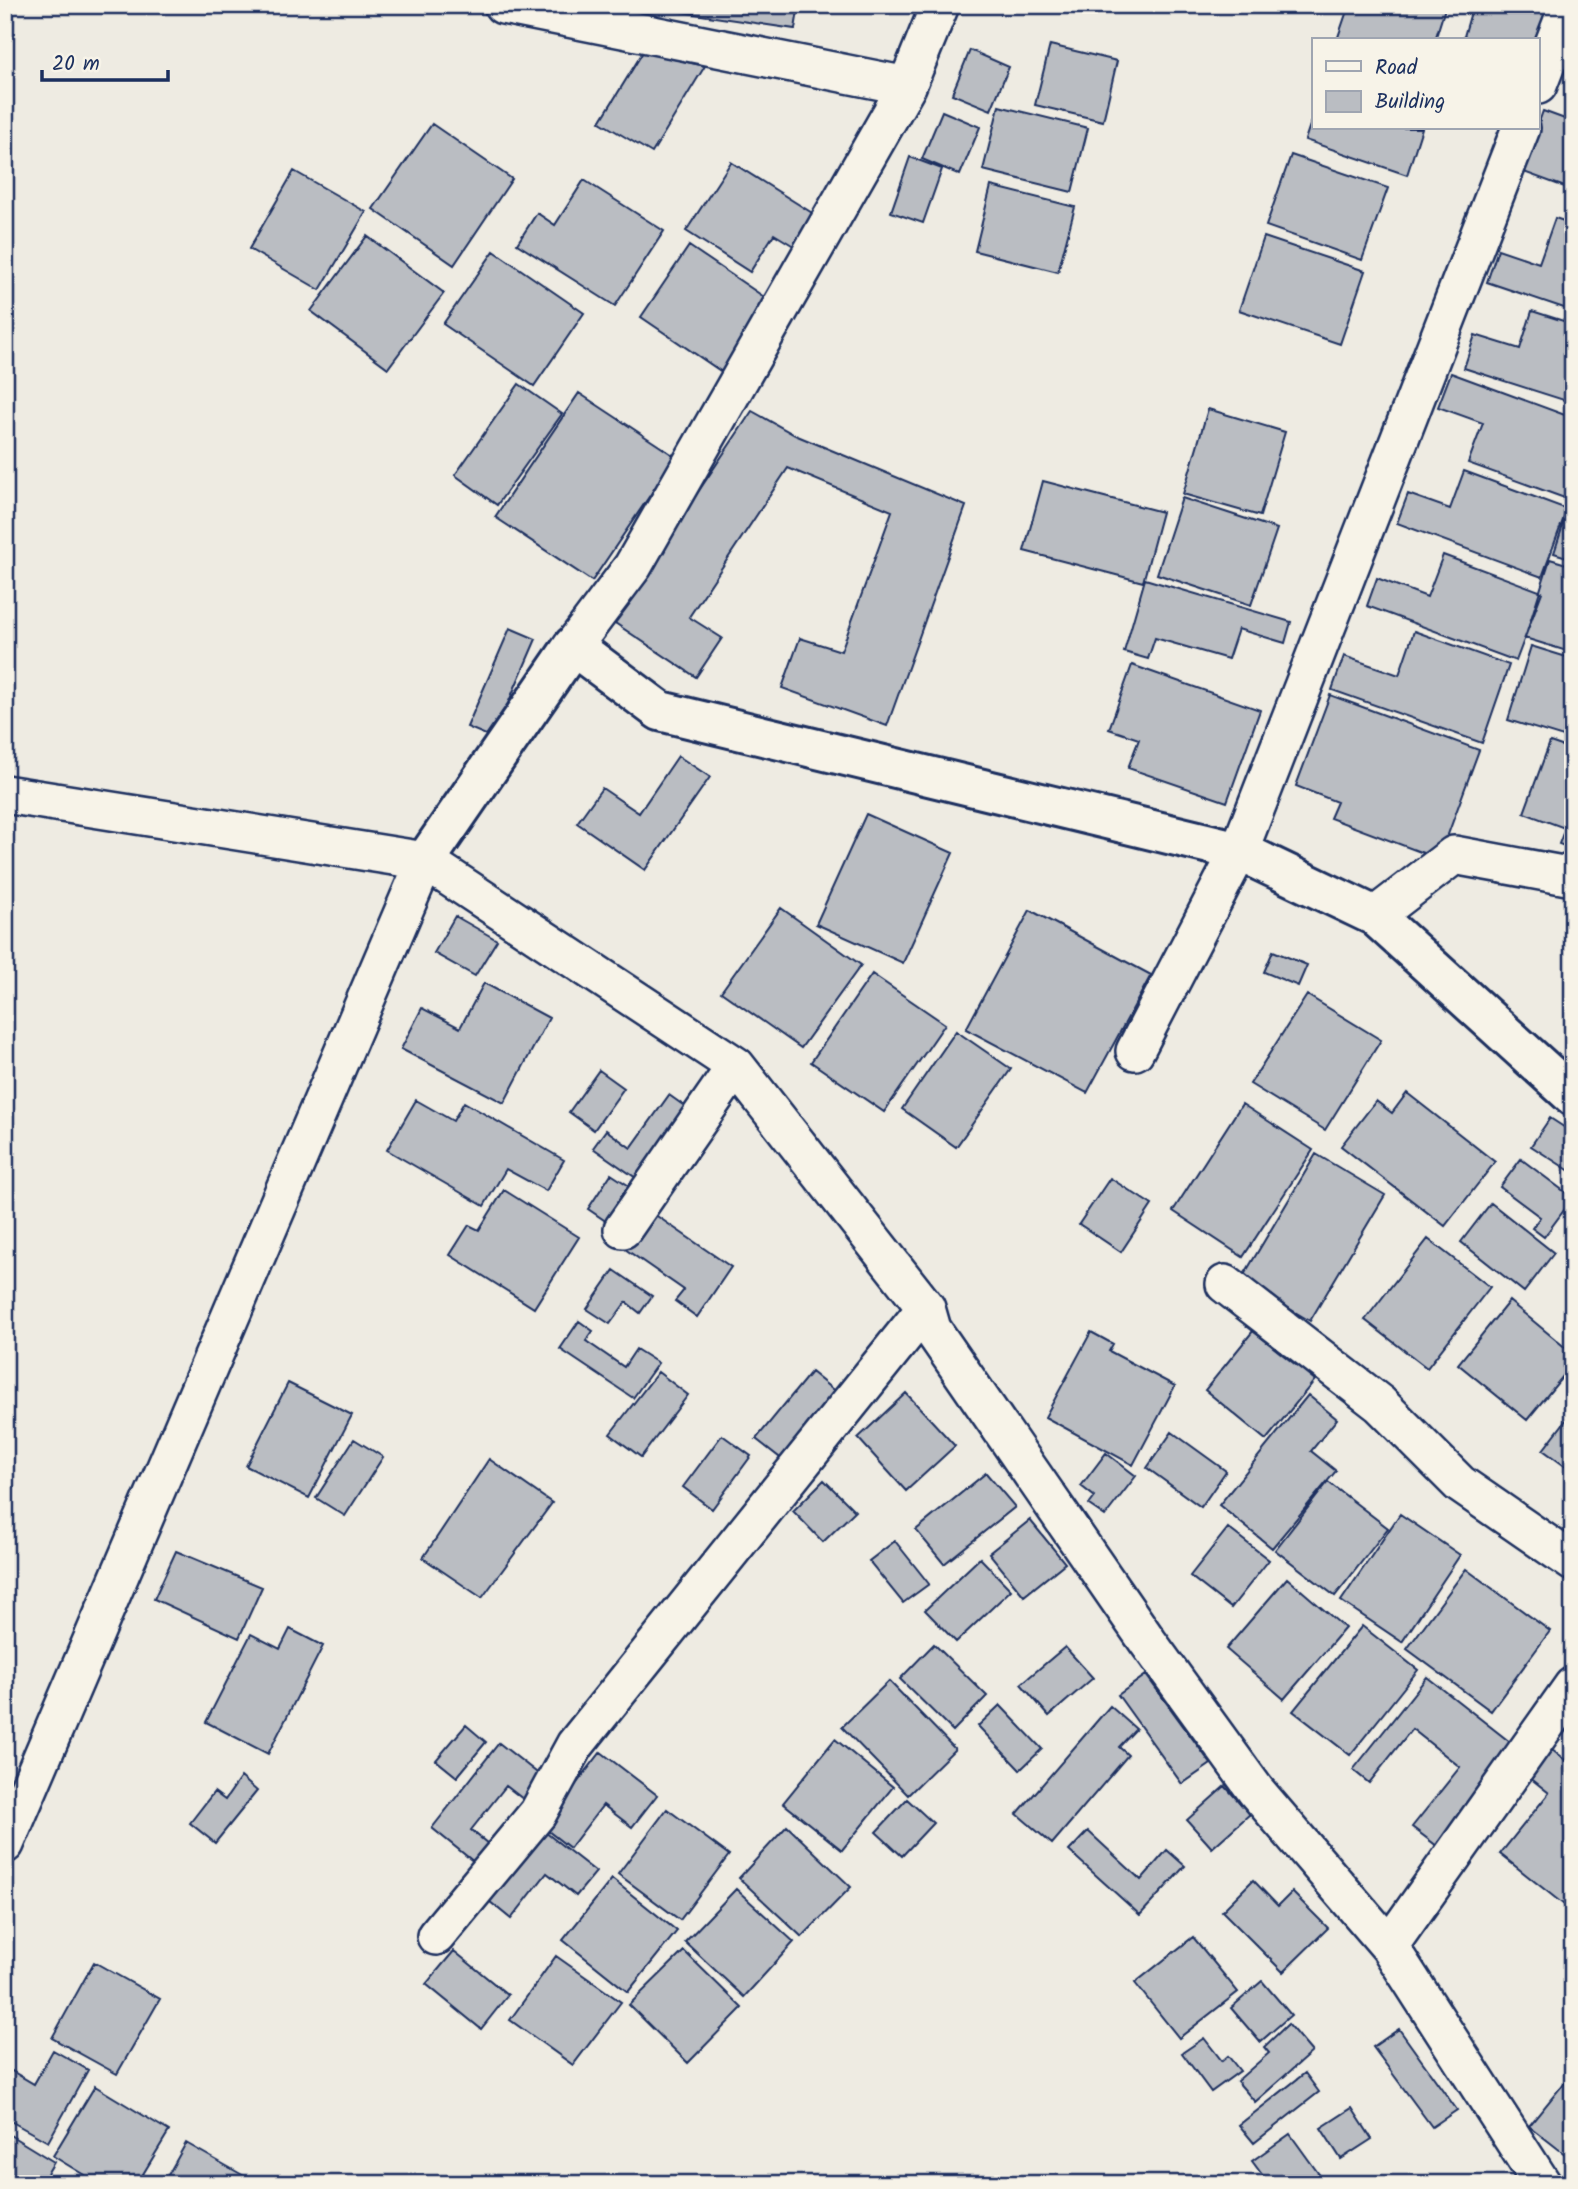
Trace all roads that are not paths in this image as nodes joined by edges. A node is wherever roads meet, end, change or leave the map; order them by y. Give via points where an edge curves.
1 (503, 5) edge
2 (940, 5) edge
3 (1569, 5) edge
4 (1540, 80) edge
5 (907, 86) junction
6 (1520, 130) edge
7 (573, 646) junction
8 (5, 794) edge
9 (1239, 851) junction
10 (425, 861) junction
11 (1573, 877) edge
12 (1376, 916) junction
13 (1135, 1051) dead end
14 (736, 1066) junction
15 (1573, 1096) edge
16 (623, 1229) dead end
17 (1225, 1284) dead end
18 (926, 1308) junction
19 (1573, 1562) edge
20 (1573, 1686) edge
21 (5, 1844) edge
22 (436, 1936) dead end
23 (1389, 1946) junction
24 (1542, 2184) edge

1 - 5 street
2 - 5 street
3 - 4 street
5 - 7 street via 634,566
6 - 9 street
7 - 9 street via 660,711
7 - 10 street
8 - 10 street
9 - 12 street
9 - 13 street
10 - 14 street
10 - 21 street
11 - 12 street via 1454,855
12 - 15 street
14 - 16 street
14 - 18 street
17 - 19 street via 1380,1404 1460,1485
18 - 22 street via 575,1745 538,1813
18 - 23 street via 932,1329 1148,1642 1241,1770
20 - 23 street
23 - 24 street

